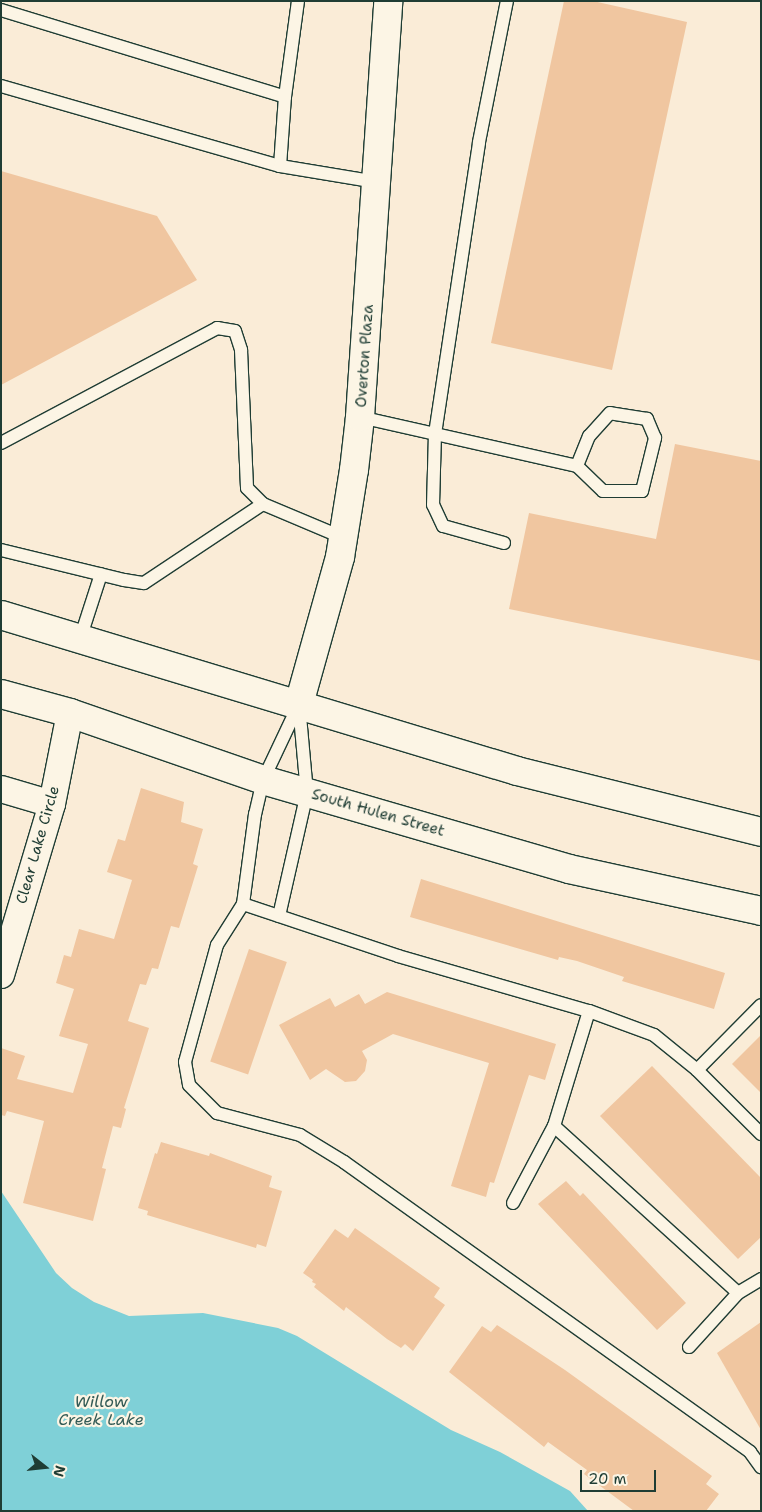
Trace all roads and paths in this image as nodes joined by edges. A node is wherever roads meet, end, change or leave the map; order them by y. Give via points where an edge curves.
1 (298, 1) edge
2 (388, 1) edge
3 (507, 1) edge
4 (1, 10) edge
5 (1, 86) edge
6 (285, 97) junction
7 (280, 166) junction
8 (377, 182) junction
9 (360, 417) junction
10 (434, 434) junction
11 (1, 443) edge
12 (577, 466) junction
13 (263, 504) junction
14 (344, 538) junction
15 (504, 543) dead end
16 (1, 550) edge
17 (101, 574) junction
18 (1, 615) edge
19 (80, 638) junction
20 (1, 694) edge
21 (299, 704) junction
22 (70, 713) junction
23 (263, 780) junction
24 (1, 789) edge
25 (307, 793) junction
26 (52, 804) junction
27 (761, 832) edge
28 (244, 904) junction
29 (761, 911) edge
30 (279, 916) junction
31 (1, 975) edge
32 (761, 1005) edge
33 (588, 1011) junction
34 (698, 1070) junction
35 (554, 1126) junction
36 (761, 1134) edge
37 (513, 1203) dead end
38 (761, 1279) edge
39 (738, 1293) junction
40 (689, 1347) dead end
41 (756, 1449) edge
42 (761, 1467) edge

1 - 6 lane
2 - 8 main road, Overton Plaza
3 - 10 lane via 480,142
4 - 6 lane
5 - 7 lane
6 - 7 lane
7 - 8 lane
8 - 9 main road, Overton Plaza
9 - 10 lane
9 - 14 main road, Overton Plaza
10 - 12 lane
10 - 15 lane via 433,504 443,526
11 - 13 lane via 217,328 235,331 241,350 247,488
12 - 12 lane via 603,491 642,491 656,438 647,419 610,413 589,436
13 - 14 lane
13 - 17 lane via 144,582
14 - 21 main road, Overton Plaza
16 - 17 lane
17 - 19 lane
18 - 19 main road
19 - 21 main road
20 - 22 main road, South Hulen Street
21 - 23 lane
21 - 25 lane
21 - 27 main road via 517,771
22 - 23 main road, South Hulen Street
22 - 26 street, Clear Lake Circle
23 - 25 main road, South Hulen Street
23 - 28 lane via 255,814
24 - 26 street
25 - 29 main road, South Hulen Street via 569,869
25 - 30 lane
26 - 31 street, Clear Lake Circle
28 - 30 lane
28 - 41 lane via 217,945 186,1062 189,1085 217,1113 300,1135 344,1162
30 - 33 lane via 398,956
32 - 34 lane
33 - 34 lane via 654,1035
33 - 35 lane
34 - 36 lane
35 - 37 lane
35 - 39 lane
38 - 39 lane
39 - 40 lane
41 - 42 lane

